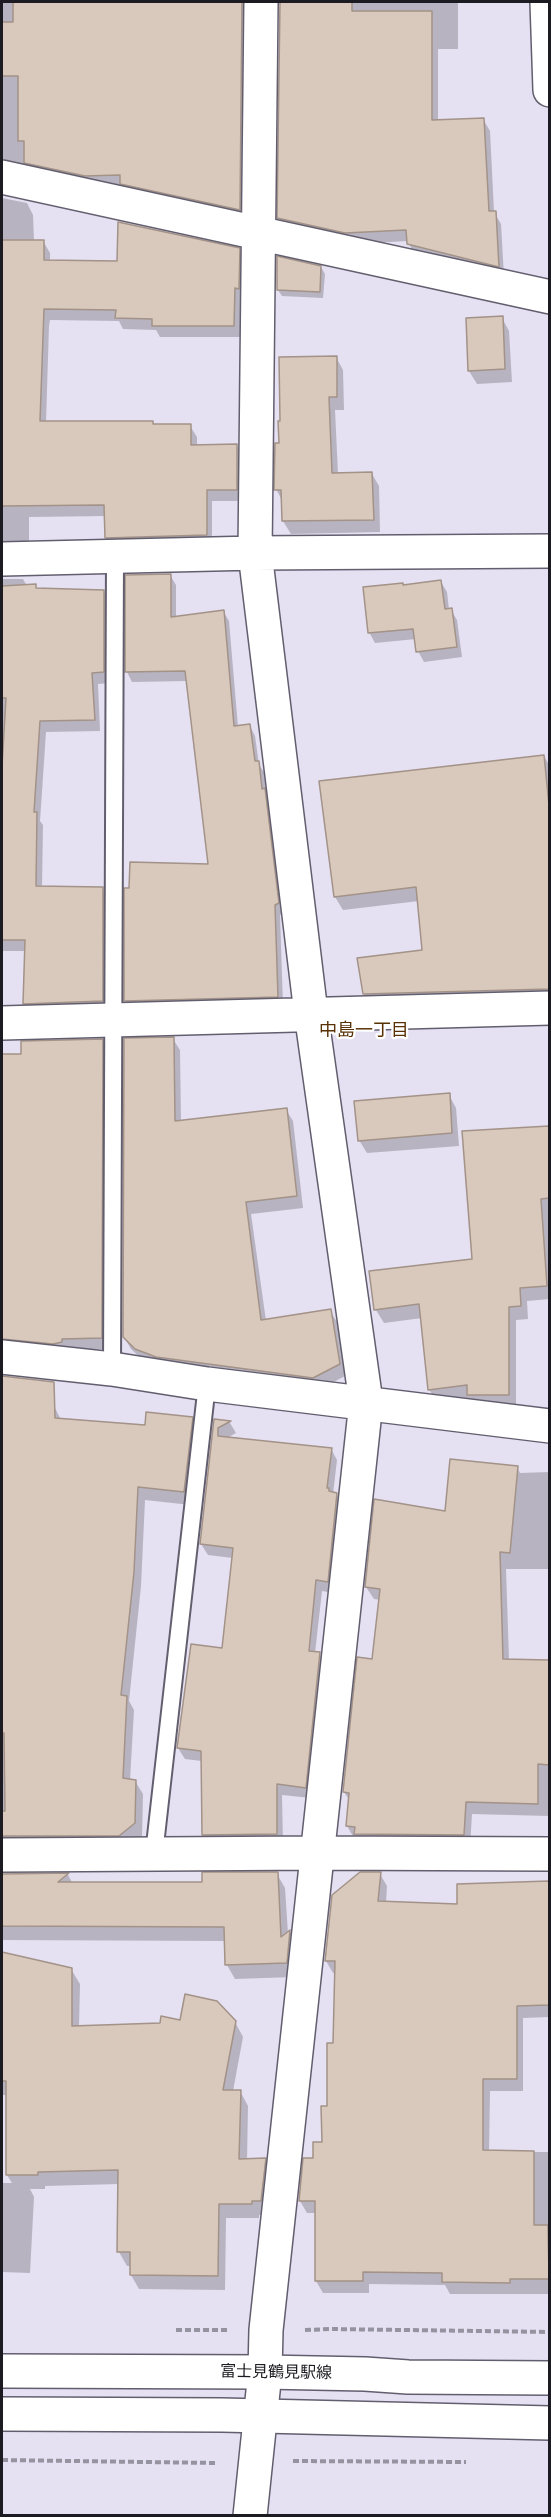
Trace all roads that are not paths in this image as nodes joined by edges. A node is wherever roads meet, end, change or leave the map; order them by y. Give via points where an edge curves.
1 (261, 2) edge
2 (547, 2) edge
3 (549, 90) edge
4 (2, 177) edge
5 (257, 233) junction
6 (549, 297) edge
7 (549, 551) edge
8 (255, 553) junction
9 (115, 558) junction
10 (2, 559) edge
11 (549, 1008) edge
12 (311, 1013) junction
13 (113, 1020) junction
14 (2, 1023) edge
15 (2, 1357) edge
16 (112, 1369) junction
17 (207, 1384) junction
18 (366, 1402) junction
19 (549, 1426) edge
20 (318, 1853) junction
21 (154, 1854) junction
22 (549, 1854) edge
23 (2, 1856) edge
24 (2, 2371) edge
25 (265, 2372) junction
26 (549, 2378) edge
27 (2, 2414) edge
28 (260, 2416) junction
29 (549, 2423) edge
30 (250, 2516) edge

1 - 5 main road
2 - 3 main road
4 - 5 main road
5 - 6 main road
5 - 8 main road
7 - 8 main road
8 - 9 main road
8 - 12 main road
9 - 10 main road
9 - 13 lane
11 - 12 main road
12 - 13 main road
12 - 18 main road
13 - 14 main road
13 - 16 lane
15 - 16 main road
16 - 17 main road
17 - 18 main road
17 - 21 lane
18 - 19 main road
18 - 20 main road
20 - 21 main road
20 - 22 main road
20 - 25 main road via 266,2330
21 - 23 main road
24 - 25 main road, 富士見鶴見駅線
25 - 26 main road, 富士見鶴見駅線
25 - 28 main road
27 - 28 main road
28 - 29 main road
28 - 30 main road

